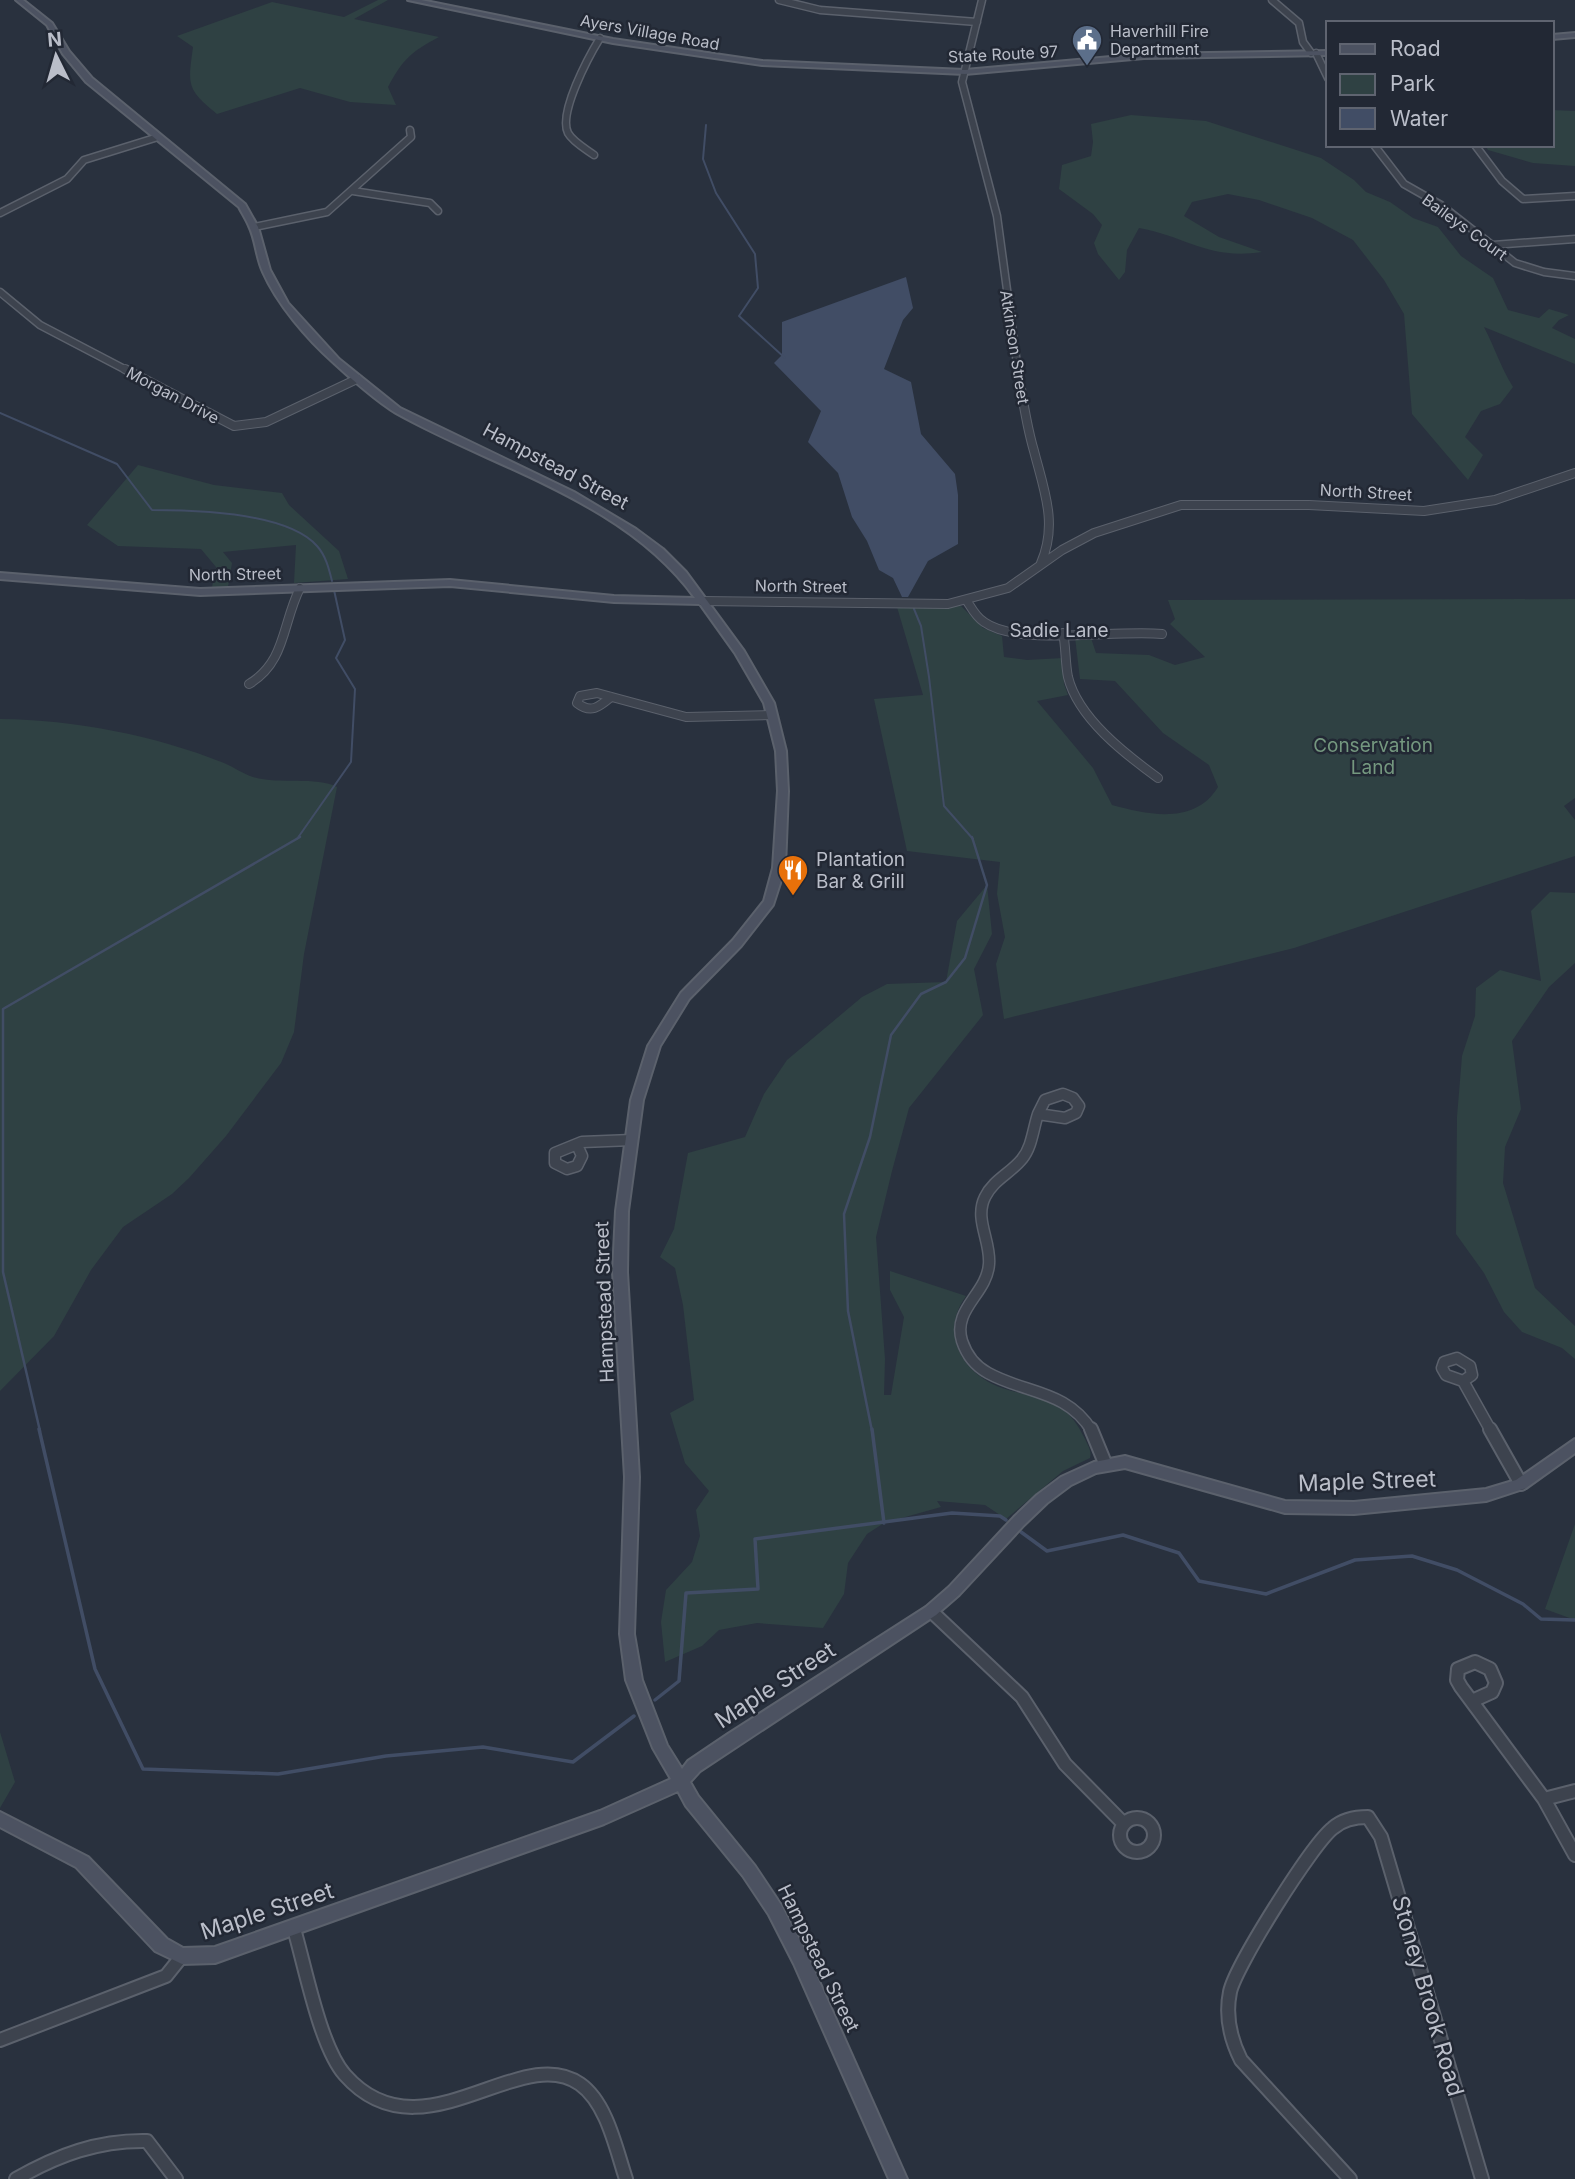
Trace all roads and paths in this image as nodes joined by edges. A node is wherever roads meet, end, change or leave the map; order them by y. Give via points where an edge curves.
1 (19, 0) edge
2 (411, 0) edge
3 (779, 0) edge
4 (982, 0) edge
5 (1272, 0) edge
6 (977, 22) junction
7 (1575, 35) edge
8 (1554, 37) edge
9 (600, 38) junction
10 (1326, 52) edge
11 (1314, 53) junction
12 (762, 63) joint
13 (965, 72) junction
14 (1326, 74) edge
15 (410, 130) dead end
16 (158, 137) junction
17 (1376, 147) edge
18 (1476, 147) edge
19 (594, 155) dead end
20 (353, 191) junction
21 (1575, 196) edge
22 (438, 211) dead end
23 (0, 213) edge
24 (254, 227) junction
25 (1575, 239) edge
26 (1493, 244) junction
27 (1575, 276) edge
28 (0, 292) edge
29 (357, 379) junction
30 (1575, 473) edge
31 (1041, 564) junction
32 (0, 576) edge
33 (300, 588) junction
34 (702, 601) junction
35 (967, 601) junction
36 (1063, 633) junction
37 (1162, 634) dead end
38 (249, 684) dead end
39 (611, 697) dead end
40 (772, 715) junction
41 (1158, 778) dead end
42 (1037, 1114) dead end
43 (632, 1140) junction
44 (577, 1145) dead end
45 (1463, 1381) dead end
46 (1575, 1446) edge
47 (1105, 1463) junction
48 (1521, 1484) junction
49 (931, 1611) junction
50 (1472, 1701) dead end
51 (680, 1782) junction
52 (1575, 1791) edge
53 (1545, 1799) junction
54 (0, 1819) edge
55 (1123, 1823) dead end
56 (1575, 1855) edge
57 (294, 1929) junction
58 (182, 1956) junction
59 (0, 2040) edge
60 (16, 2179) edge
61 (176, 2179) edge
62 (626, 2179) edge
63 (898, 2179) edge
64 (1350, 2179) edge
65 (1482, 2179) edge

1 - 16 main road, Hampstead Street via 50,24 89,80
2 - 9 main road, Ayers Village Road
3 - 6 street via 820,10
4 - 6 street, Atkinson Street
5 - 11 street via 1298,23 1303,42
6 - 13 street, Atkinson Street
7 - 8 main road
9 - 12 main road, Ayers Village Road
9 - 19 street via 577,83 566,127
10 - 11 main road, State Route 97
11 - 13 main road, State Route 97 via 1143,56
11 - 14 street
12 - 13 main road, State Route 97
13 - 31 street, Atkinson Street via 962,82 996,216 1026,417 1050,505 1048,547
15 - 20 street via 411,137
16 - 23 street via 84,160 67,179
16 - 24 main road, Hampstead Street via 235,199
17 - 26 street, Baileys Court via 1404,184
18 - 21 street via 1502,181 1523,199
20 - 22 street via 430,203
20 - 24 street via 327,212
24 - 29 main road, Hampstead Street via 266,270 284,304
25 - 26 street
26 - 27 street, Baileys Court via 1523,267
28 - 29 street, Morgan Drive via 40,325 234,426 266,422
29 - 34 main road, Hampstead Street via 397,410 571,494 633,531 679,570
30 - 31 street, North Street via 1495,500 1424,511 1181,505 1094,533
31 - 35 street, North Street via 1014,586
32 - 33 main road, North Street via 200,592
33 - 34 main road, North Street via 450,583 614,599
33 - 38 street via 287,615 275,664
34 - 35 street, North Street via 932,605
34 - 40 main road, Hampstead Street via 761,686
35 - 36 street, Sadie Lane via 980,619 1000,630
36 - 37 street, Sadie Lane via 1139,629
36 - 41 street via 1074,692 1135,763
39 - 40 street via 687,717
40 - 43 main road, Hampstead Street via 781,751 783,791 775,885 754,922 685,996 654,1046 637,1100
42 - 47 street via 1026,1154 983,1202 989,1267 984,1283 961,1315 960,1334 966,1354 983,1370 1071,1405 1092,1431
43 - 44 street
43 - 51 main road, Hampstead Street via 622,1211 620,1272 632,1477 627,1634 634,1680
45 - 48 street
46 - 48 main road, Maple Street
47 - 48 main road, Maple Street via 1125,1462 1280,1506 1317,1509 1449,1501
47 - 49 main road, Maple Street via 1079,1474 1029,1510
49 - 51 main road, Maple Street via 704,1759
49 - 55 street via 1022,1697 1065,1764
50 - 53 street
51 - 57 main road, Maple Street via 604,1817
51 - 63 main road, Hampstead Street via 775,1910
52 - 53 street
53 - 56 street
54 - 58 main road, Maple Street via 82,1862 151,1936
57 - 58 main road, Maple Street via 215,1955
57 - 62 street via 334,2052 343,2073 359,2088 406,2106 442,2107 537,2075 563,2076 577,2081 589,2094
58 - 59 street via 166,1976
60 - 61 street via 85,2145 126,2139 147,2141
64 - 65 street, Stoney Brook Road via 1241,2060 1229,2033 1227,2003 1236,1972 1320,1840 1353,1816 1368,1817 1385,1848

